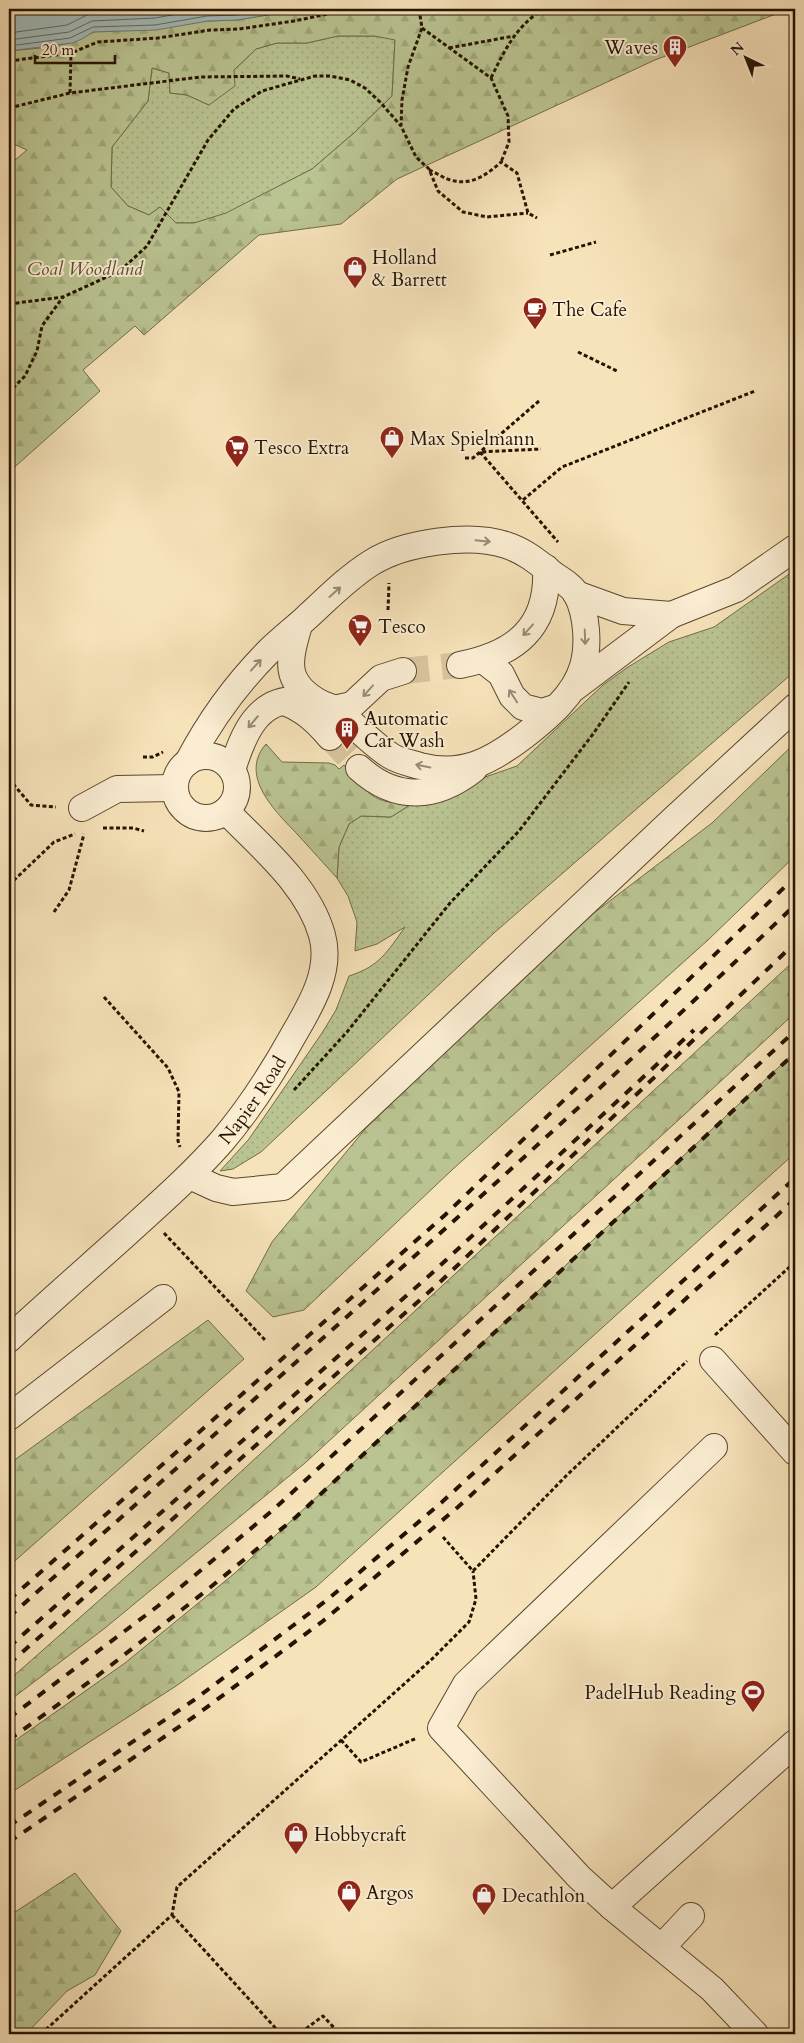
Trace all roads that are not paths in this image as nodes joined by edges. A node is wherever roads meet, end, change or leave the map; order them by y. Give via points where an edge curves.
1 (795, 548) edge
2 (546, 568) junction
3 (576, 594) junction
4 (671, 615) junction
5 (299, 624) junction
6 (403, 671) tunnel mouth
7 (574, 688) junction
8 (282, 702) junction
9 (327, 706) junction
10 (795, 707) edge
11 (555, 708) junction
12 (330, 737) tunnel mouth
13 (188, 762) junction
14 (478, 765) junction
15 (359, 768) tunnel mouth
16 (232, 770) junction
17 (174, 788) junction
18 (226, 811) junction
19 (88, 819) road end
20 (190, 1176) junction
21 (163, 1298) dead end
22 (9, 1339) edge
23 (711, 1350) road end
24 (9, 1417) edge
25 (714, 1447) dead end
26 (795, 1452) edge
27 (795, 1743) edge
28 (612, 1907) junction
29 (691, 1916) dead end
30 (662, 1947) junction
31 (754, 2034) edge

1 - 4 street via 736,589
2 - 3 street
5 -> 2 street via 373,561 399,550 462,539 484,541 522,551
2 - 11 street via 547,589 542,611 533,625 504,651 472,663 501,674 512,696 524,707 542,712
3 - 4 street via 623,611
3 -> 7 street via 584,619 586,641 583,665
4 - 7 street
5 - 9 street via 292,650 292,672 306,695
13 -> 5 street via 225,701 271,649
6 -> 9 street via 381,678 352,706
7 - 11 street
8 - 9 street via 294,700
8 - 12 street via 308,714
8 -> 16 street via 270,707 250,724
14 -> 9 street via 454,770 426,767 392,757
10 - 20 street via 283,1187 233,1192
11 - 14 street via 502,752
13 - 16 street via 207,756 216,758
13 - 17 street via 180,769
14 - 15 street via 447,786 413,793 378,783
16 - 18 street via 236,796
17 - 18 street via 180,804 193,816 210,818
17 - 19 street via 117,789
18 - 20 street, Napier Road via 304,897 323,937 324,959 321,981 283,1054 248,1109
20 - 22 street, Napier Road
21 - 24 street
23 - 26 street
25 - 28 street via 466,1684 441,1728 579,1877
27 - 28 street
28 - 30 street
29 - 30 street
30 - 31 street via 712,1989

